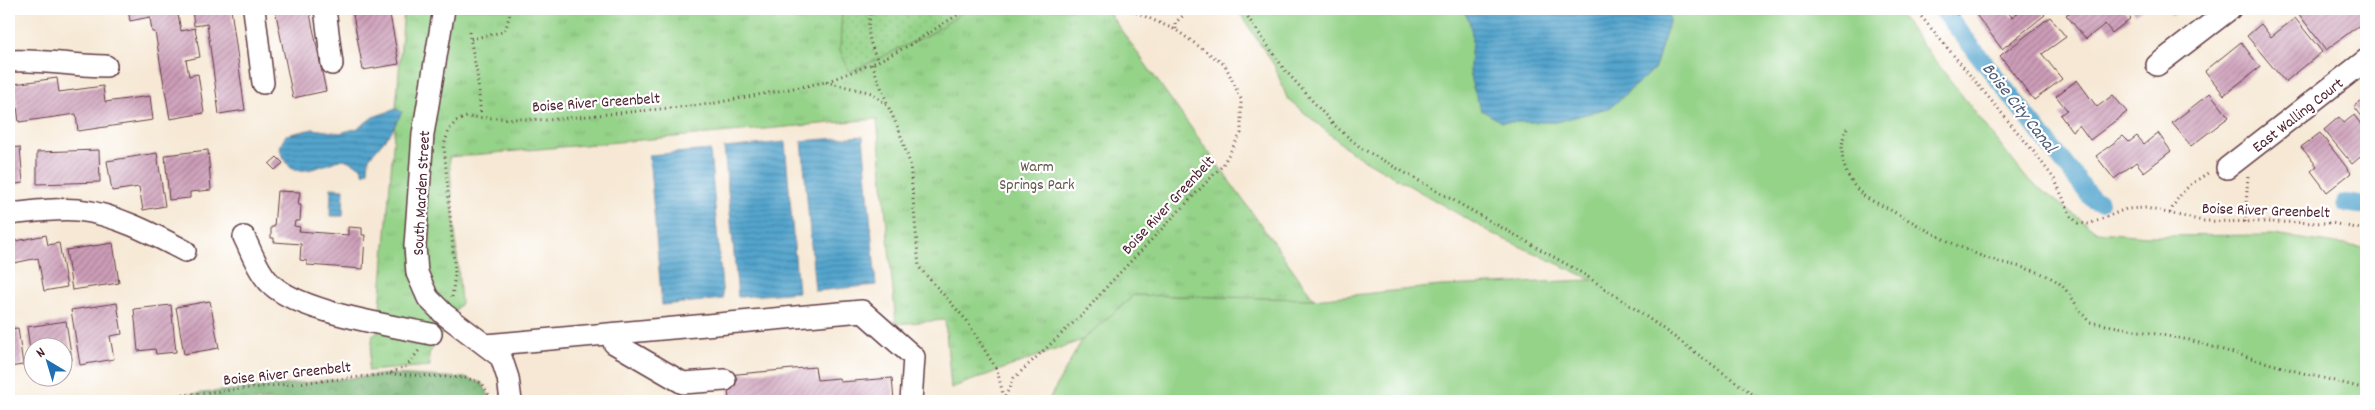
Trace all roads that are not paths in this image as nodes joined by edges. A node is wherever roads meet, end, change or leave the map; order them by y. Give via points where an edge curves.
1 (254, 9) edge
2 (325, 9) edge
3 (444, 9) edge
4 (2230, 9) edge
5 (2366, 60) edge
6 (9, 61) edge
7 (332, 64) dead end
8 (2157, 65) dead end
9 (106, 66) dead end
10 (263, 83) dead end
11 (2220, 169) road end
12 (9, 214) edge
13 (244, 237) dead end
14 (186, 251) dead end
15 (431, 334) road end
16 (612, 334) junction
17 (486, 345) junction
18 (725, 380) dead end
19 (511, 401) edge
20 (912, 401) edge

1 - 10 street
2 - 7 street
3 - 17 street, South Marden Street via 422,134 415,246 417,273 428,298
4 - 8 street
5 - 11 street, East Walling Court
6 - 9 street
12 - 14 street via 64,210 100,215 150,233
13 - 15 street via 268,282 293,299 324,310
16 - 17 street
16 - 18 street via 614,343 683,383
16 - 20 street via 862,311 914,357
17 - 19 street, South Marden Street via 502,357

